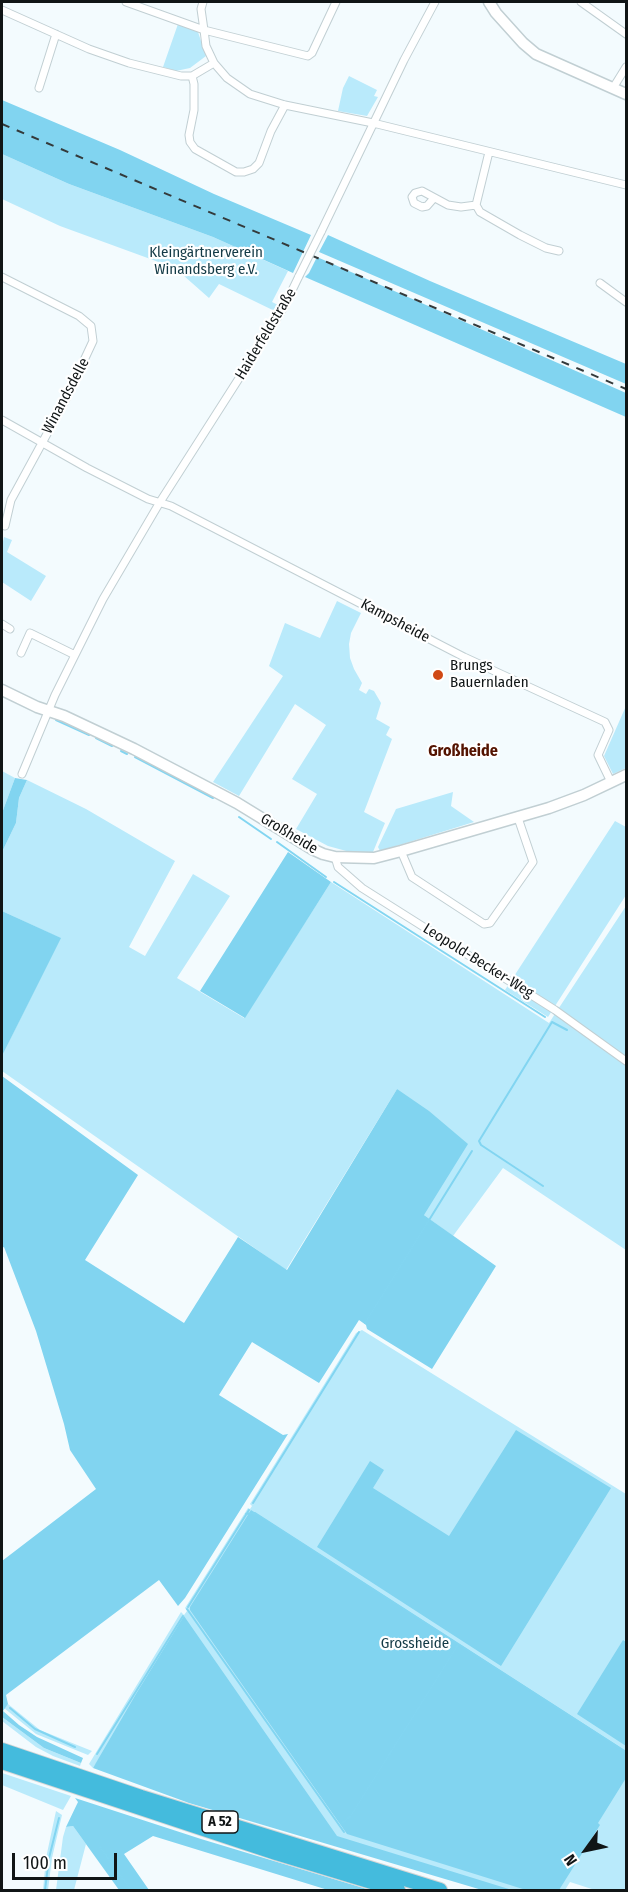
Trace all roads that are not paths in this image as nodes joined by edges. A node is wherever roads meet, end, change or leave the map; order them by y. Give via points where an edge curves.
1 (126, 2) edge
2 (204, 2) edge
3 (336, 2) edge
4 (435, 2) edge
5 (489, 2) edge
6 (581, 2) edge
7 (2, 10) edge
8 (204, 30) junction
9 (56, 34) junction
10 (627, 34) edge
11 (214, 63) junction
12 (627, 67) edge
13 (192, 76) junction
14 (39, 88) dead end
15 (613, 88) junction
16 (627, 94) edge
17 (285, 105) junction
18 (373, 123) junction
19 (489, 152) junction
20 (627, 185) edge
21 (434, 198) dead end
22 (476, 205) junction
23 (559, 250) dead end
24 (2, 277) edge
25 (600, 283) dead end
26 (627, 302) edge
27 (2, 420) edge
28 (41, 443) junction
29 (160, 502) junction
30 (5, 526) dead end
31 (2, 624) edge
32 (10, 629) dead end
33 (21, 653) dead end
34 (75, 655) junction
35 (2, 690) edge
36 (49, 710) junction
37 (22, 774) dead end
38 (627, 775) edge
39 (611, 782) junction
40 (518, 818) junction
41 (401, 851) junction
42 (335, 857) junction
43 (627, 1061) edge
44 (2, 1750) edge
45 (2, 1762) edge
46 (398, 1890) edge
47 (440, 1890) edge

1 - 8 street
2 - 8 street
3 - 8 street via 308,56
4 - 18 street, Haiderfeldstraße
5 - 15 street via 536,54
6 - 10 street
7 - 9 street
8 - 11 street
9 - 13 street via 129,63
9 - 14 street
11 - 13 street
11 - 17 street via 250,94
12 - 15 street
13 - 17 street via 194,110 190,142 195,149 236,172 253,169 259,163
15 - 16 street
17 - 18 street
18 - 19 street
18 - 29 street, Haiderfeldstraße, bridge via 282,309
19 - 20 street
19 - 22 street
21 - 22 street via 448,205
22 - 23 street via 480,212 520,235
24 - 28 street, Winandsdelle via 79,316 92,329 92,346
25 - 26 street
27 - 28 street
28 - 29 street
28 - 30 street, Winandsdelle via 11,500
29 - 34 street, Haiderfeldstraße
29 - 39 street, Kampsheide via 464,657 605,722 609,730 598,755
31 - 32 street
33 - 34 street via 30,633
34 - 36 street, Haiderfeldstraße
35 - 36 street, Großheide
36 - 37 street, Haiderfeldstraße
36 - 42 street, Großheide via 196,781 312,849
38 - 39 street, Großheide
39 - 40 street, Großheide
40 - 41 street, Großheide
40 - 41 street via 533,862 490,923 484,924 412,877
41 - 42 street, Großheide via 374,858
42 - 43 street, Leopold-Becker-Weg via 338,867 362,888 555,1010
44 - 47 highway, A 52
45 - 46 highway, A 52

